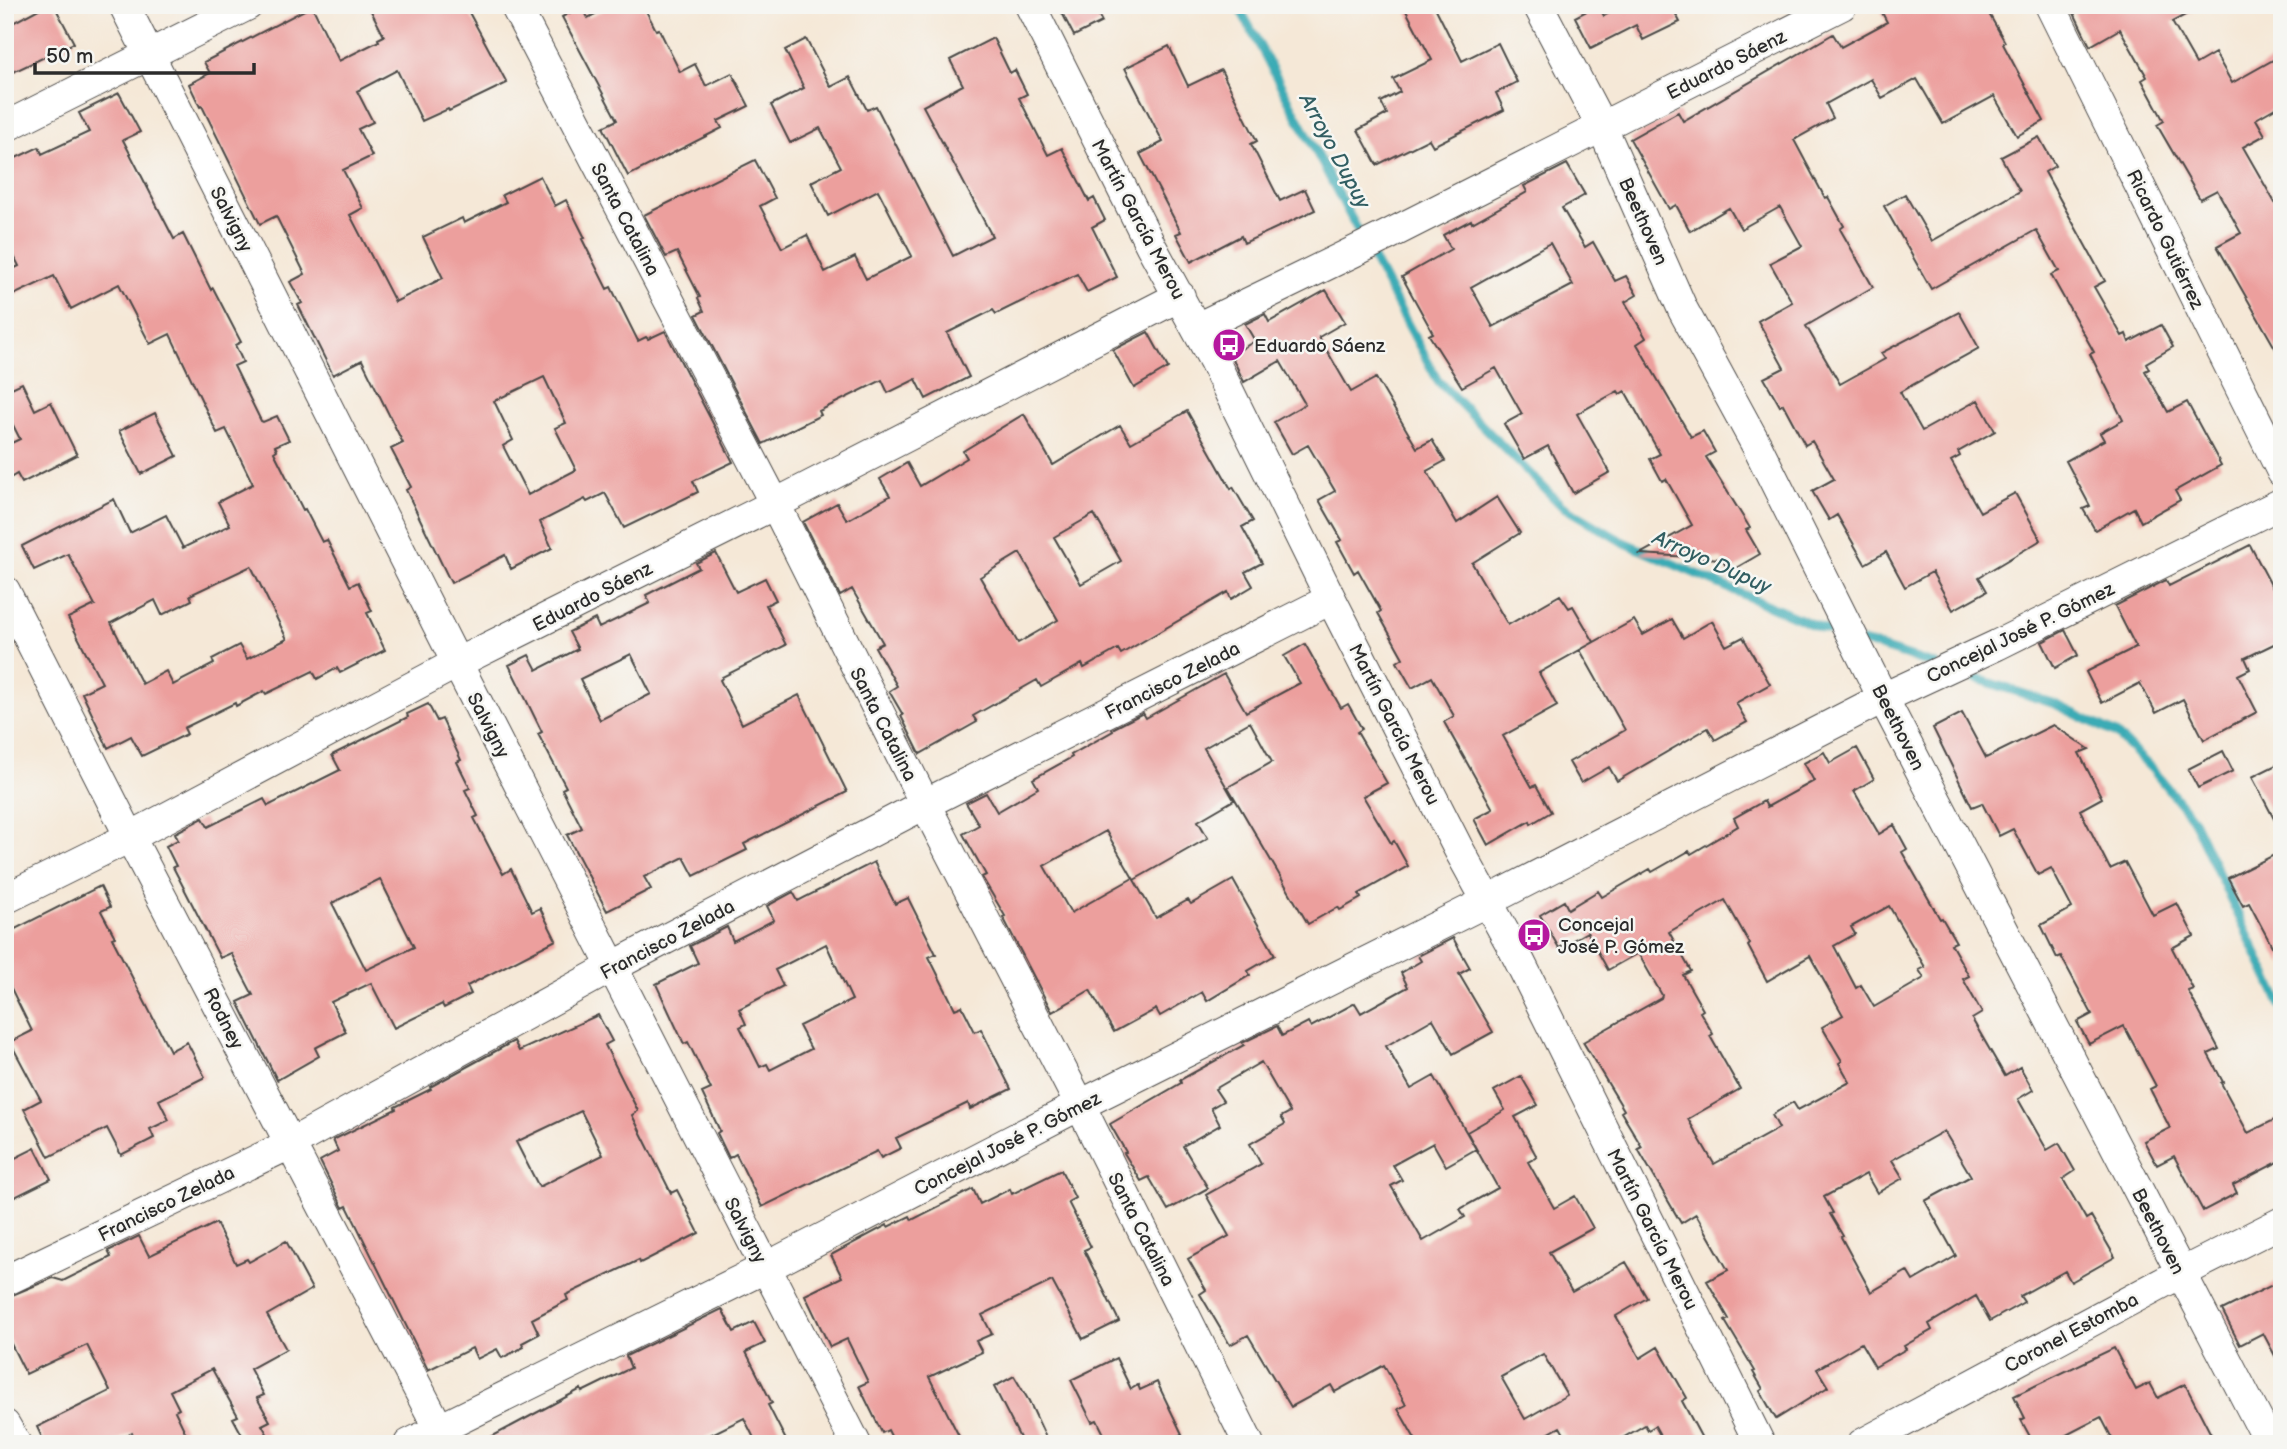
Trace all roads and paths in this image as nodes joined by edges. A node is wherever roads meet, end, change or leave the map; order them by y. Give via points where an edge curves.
1 (124, 5) edge
2 (248, 5) edge
3 (515, 5) edge
4 (1030, 5) edge
5 (1538, 5) edge
6 (1842, 5) edge
7 (2050, 5) edge
8 (149, 54) junction
9 (5, 127) edge
10 (1602, 127) junction
11 (1180, 296) junction
12 (1196, 328) junction
13 (2282, 472) edge
14 (2282, 503) edge
15 (775, 504) junction
16 (5, 591) edge
17 (1331, 599) junction
18 (457, 663) junction
19 (1883, 698) junction
20 (925, 804) junction
21 (130, 837) junction
22 (5, 899) edge
23 (1489, 901) junction
24 (612, 967) junction
25 (1080, 1105) junction
26 (290, 1144) junction
27 (2282, 1222) edge
28 (765, 1268) junction
29 (2181, 1273) junction
30 (5, 1281) edge
31 (5, 1425) edge
32 (443, 1436) edge
33 (16, 1444) edge
34 (409, 1444) edge
35 (856, 1444) edge
36 (1249, 1444) edge
37 (1760, 1444) edge
38 (1862, 1444) edge
39 (2270, 1444) edge

1 - 8 street, Salvigny
2 - 8 street
3 - 15 street, Santa Catalina
4 - 11 street, Martín García Merou
5 - 10 street, Beethoven
6 - 10 street, Eduardo Sáenz
7 - 13 street, Ricardo Gutiérrez
8 - 9 street
8 - 18 street, Salvigny
10 - 12 street, Eduardo Sáenz
10 - 19 street, Beethoven via 1683,310 1758,446
11 - 12 street, Martín García Merou
11 - 15 street, Eduardo Sáenz
12 - 17 street, Martín García Merou
14 - 19 street, Concejal José P. Gómez
15 - 18 street, Eduardo Sáenz
15 - 20 street, Santa Catalina
16 - 21 street, Rodney
17 - 20 street, Francisco Zelada
17 - 23 street, Martín García Merou
18 - 21 street, Eduardo Sáenz
18 - 24 street, Salvigny
19 - 23 street, Concejal José P. Gómez
19 - 29 street, Beethoven
20 - 24 street, Francisco Zelada
20 - 25 street, Santa Catalina
21 - 22 street, Eduardo Sáenz
21 - 26 street, Rodney
23 - 25 street, Concejal José P. Gómez
23 - 37 street, Martín García Merou
24 - 26 street, Francisco Zelada
24 - 28 street, Salvigny
25 - 28 street, Concejal José P. Gómez
25 - 36 street, Santa Catalina
26 - 30 street, Francisco Zelada
26 - 32 street, Rodney
27 - 29 street, Coronel Estomba
28 - 32 street, Concejal José P. Gómez
28 - 35 street, Salvigny
29 - 38 street, Coronel Estomba
29 - 39 street, Beethoven
31 - 33 street
32 - 34 street, Concejal José P. Gómez

